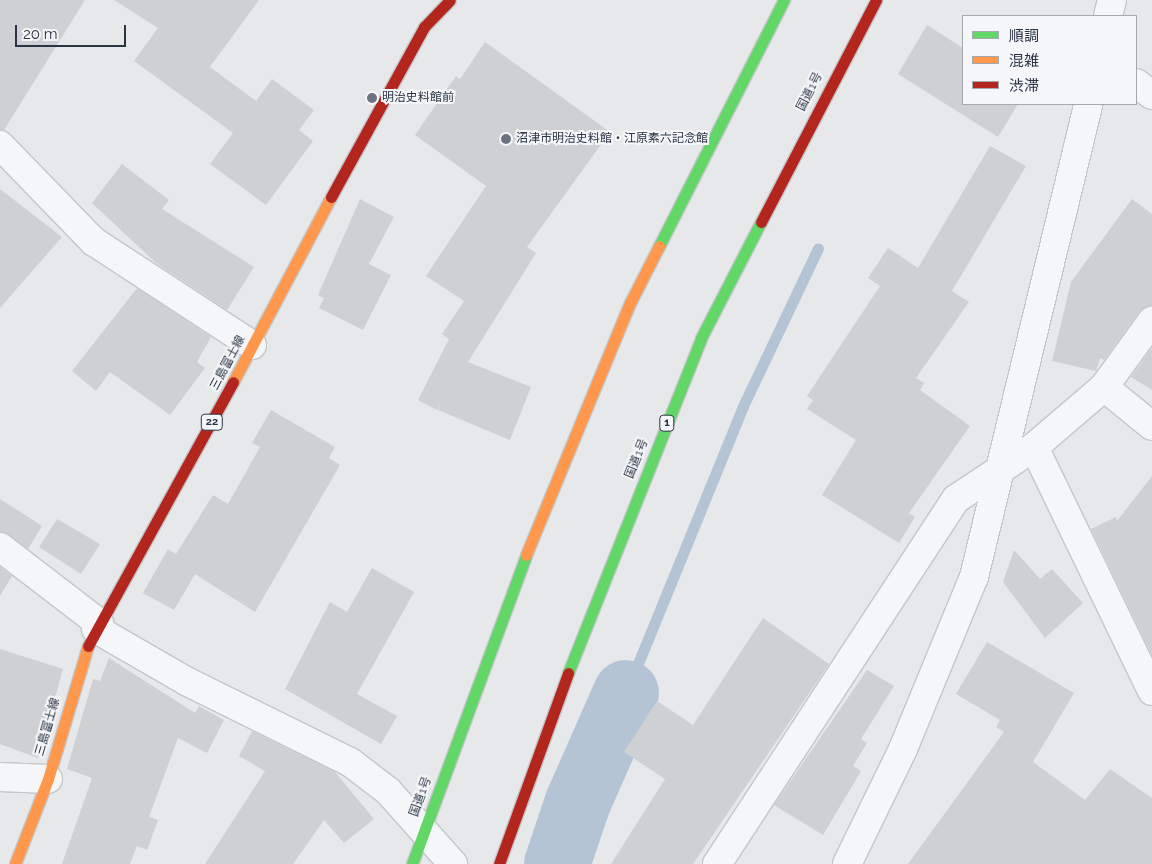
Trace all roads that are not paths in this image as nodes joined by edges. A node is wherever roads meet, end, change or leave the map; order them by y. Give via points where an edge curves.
1 (450, 0) edge
2 (784, 0) edge
3 (876, 0) edge
4 (1112, 0) edge
5 (1108, 15) edge
6 (1137, 84) edge
7 (1152, 95) edge
8 (1088, 105) edge
9 (0, 145) edge
10 (1152, 321) edge
11 (252, 345) junction
12 (1104, 387) junction
13 (1152, 426) edge
14 (1034, 447) junction
15 (1002, 466) junction
16 (0, 546) edge
17 (98, 626) junction
18 (1152, 691) edge
19 (0, 777) edge
20 (48, 779) junction
21 (424, 831) junction
22 (15, 864) edge
23 (412, 864) edge
24 (453, 864) edge
25 (499, 864) edge
26 (717, 864) edge
27 (847, 864) edge

1 - 11 main road, 三島富士線 / 22 via 424,27
2 - 21 main road, 国道1号 via 630,303 504,608
3 - 25 main road, 国道1号 / 1 via 701,338 580,640
4 - 5 street
6 - 7 street
8 - 15 street
9 - 11 street via 92,241
10 - 12 street
11 - 17 main road, 三島富士線 / 22 via 144,550
12 - 13 street
12 - 14 street
14 - 15 street
14 - 18 street
15 - 26 street via 956,498
15 - 27 street via 974,577 903,749
16 - 17 street
17 - 20 main road, 三島富士線 / 22 via 82,660
17 - 21 street via 186,681 350,762 388,791
19 - 20 street
20 - 22 main road, 三島富士線 / 22
21 - 23 main road, 国道1号
21 - 24 street

